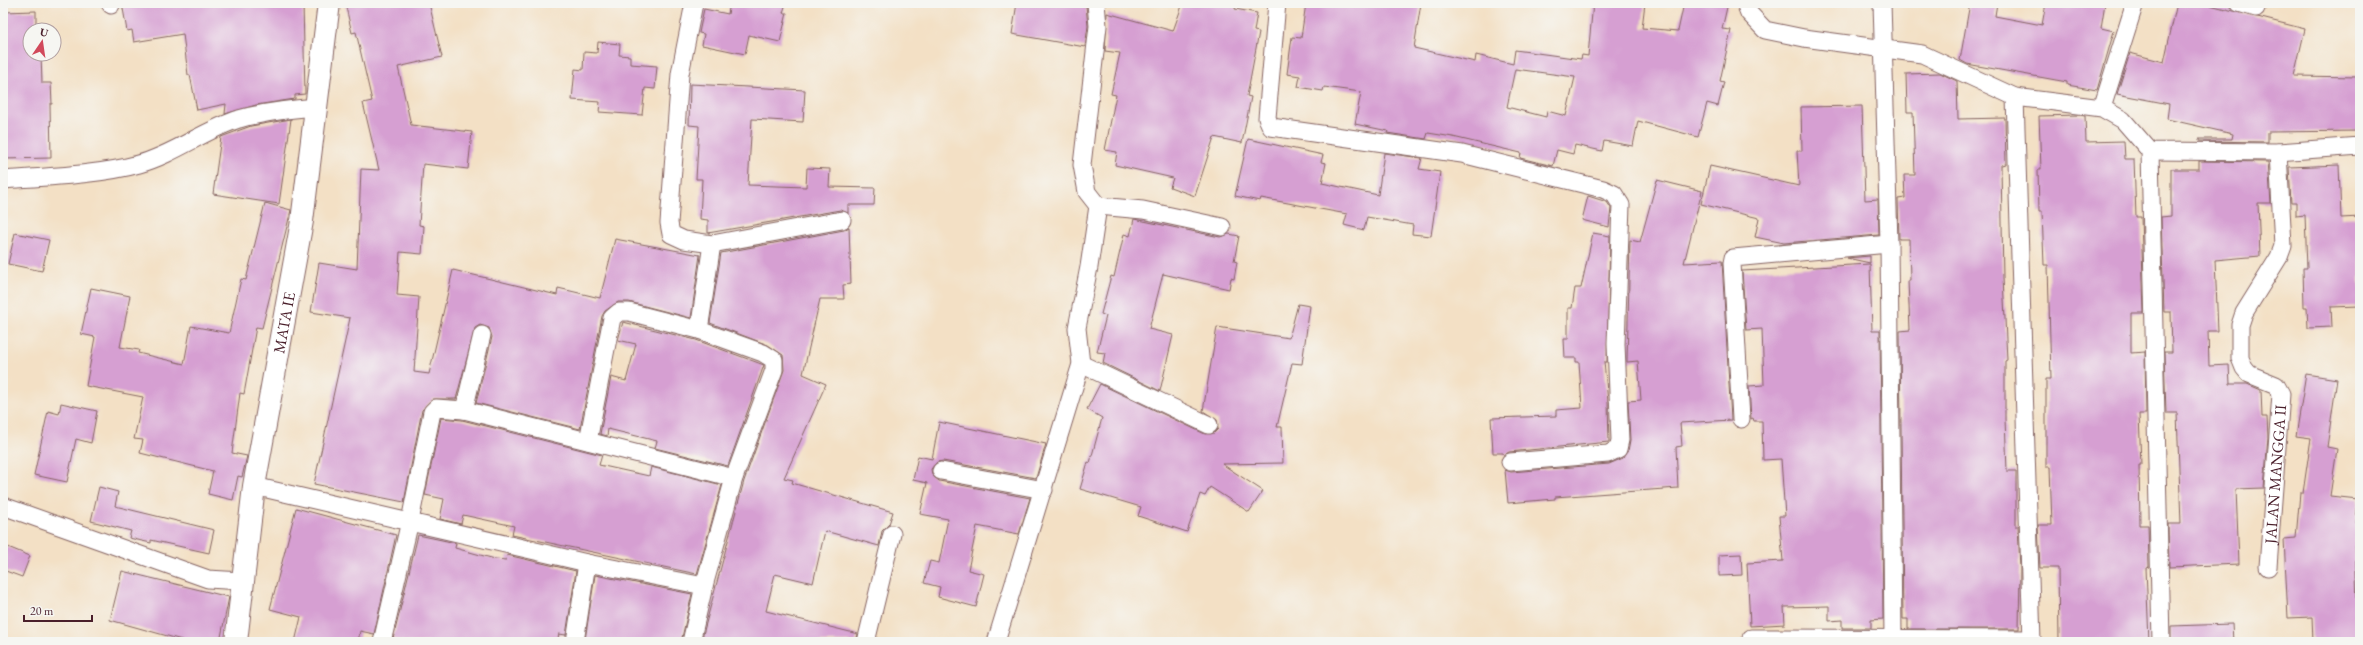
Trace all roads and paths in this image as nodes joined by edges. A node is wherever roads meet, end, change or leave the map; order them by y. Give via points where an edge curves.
1 (329, 3) edge
2 (694, 3) edge
3 (1096, 3) edge
4 (1277, 3) edge
5 (1745, 3) edge
6 (1882, 3) edge
7 (2135, 3) edge
8 (2239, 3) edge
9 (2256, 8) dead end
10 (1884, 48) junction
11 (2015, 97) junction
12 (317, 107) junction
13 (2102, 108) junction
14 (2360, 146) edge
15 (2150, 151) junction
16 (2278, 152) junction
17 (3, 180) edge
18 (1098, 206) junction
19 (842, 220) dead end
20 (1222, 228) dead end
21 (712, 244) junction
22 (1889, 244) junction
23 (699, 330) junction
24 (482, 335) dead end
25 (1082, 364) junction
26 (464, 410) junction
27 (1741, 419) dead end
28 (1209, 425) dead end
29 (588, 441) junction
30 (1510, 462) dead end
31 (942, 471) dead end
32 (734, 478) junction
33 (254, 486) junction
34 (1044, 490) junction
35 (3, 506) edge
36 (410, 521) junction
37 (892, 534) dead end
38 (588, 563) junction
39 (2268, 567) dead end
40 (242, 581) junction
41 (704, 586) junction
42 (1751, 638) dead end
43 (1893, 638) junction
44 (2032, 641) edge
45 (236, 642) edge
46 (382, 642) edge
47 (575, 642) edge
48 (691, 642) edge
49 (866, 642) edge
50 (996, 642) edge
51 (2161, 642) edge

1 - 12 street, MATA IE
2 - 21 street via 680,74 669,223 671,234 676,237
3 - 18 street via 1098,26 1082,165 1087,192
4 - 30 street via 1267,118 1271,127 1462,154 1603,189 1614,194 1621,205 1616,344 1620,440 1618,449 1608,454
5 - 10 street via 1749,13 1765,30 1804,38
6 - 10 street
7 - 13 street
8 - 9 street
10 - 11 street via 1922,54
10 - 22 street
11 - 13 street
11 - 44 street
12 - 17 street via 290,109 239,120 172,152 139,164 50,177
12 - 33 street, MATA IE via 302,221
13 - 15 street via 2123,120
14 - 16 street
15 - 16 street
15 - 51 street
16 - 39 street, JALAN MANGGA II via 2283,246 2279,257 2244,313 2240,325 2240,358 2244,368 2248,374 2276,385 2280,394
18 - 20 street via 1143,210
18 - 25 street via 1076,328
19 - 21 street
21 - 23 street
22 - 27 street via 1734,258 1732,263
22 - 43 street
23 - 29 street via 629,312 619,312 615,315
23 - 32 street via 763,353 774,360 774,370
24 - 26 street
25 - 28 street
25 - 34 street
26 - 29 street
26 - 36 street via 436,408 432,412
29 - 32 street
31 - 34 street
32 - 41 street
33 - 36 street
33 - 40 street, MATA IE
34 - 50 street
35 - 40 street via 208,579
36 - 38 street
36 - 46 street
37 - 49 street
38 - 41 street
38 - 47 street
40 - 45 street, MATA IE
41 - 48 street
42 - 43 street
43 - 44 street

